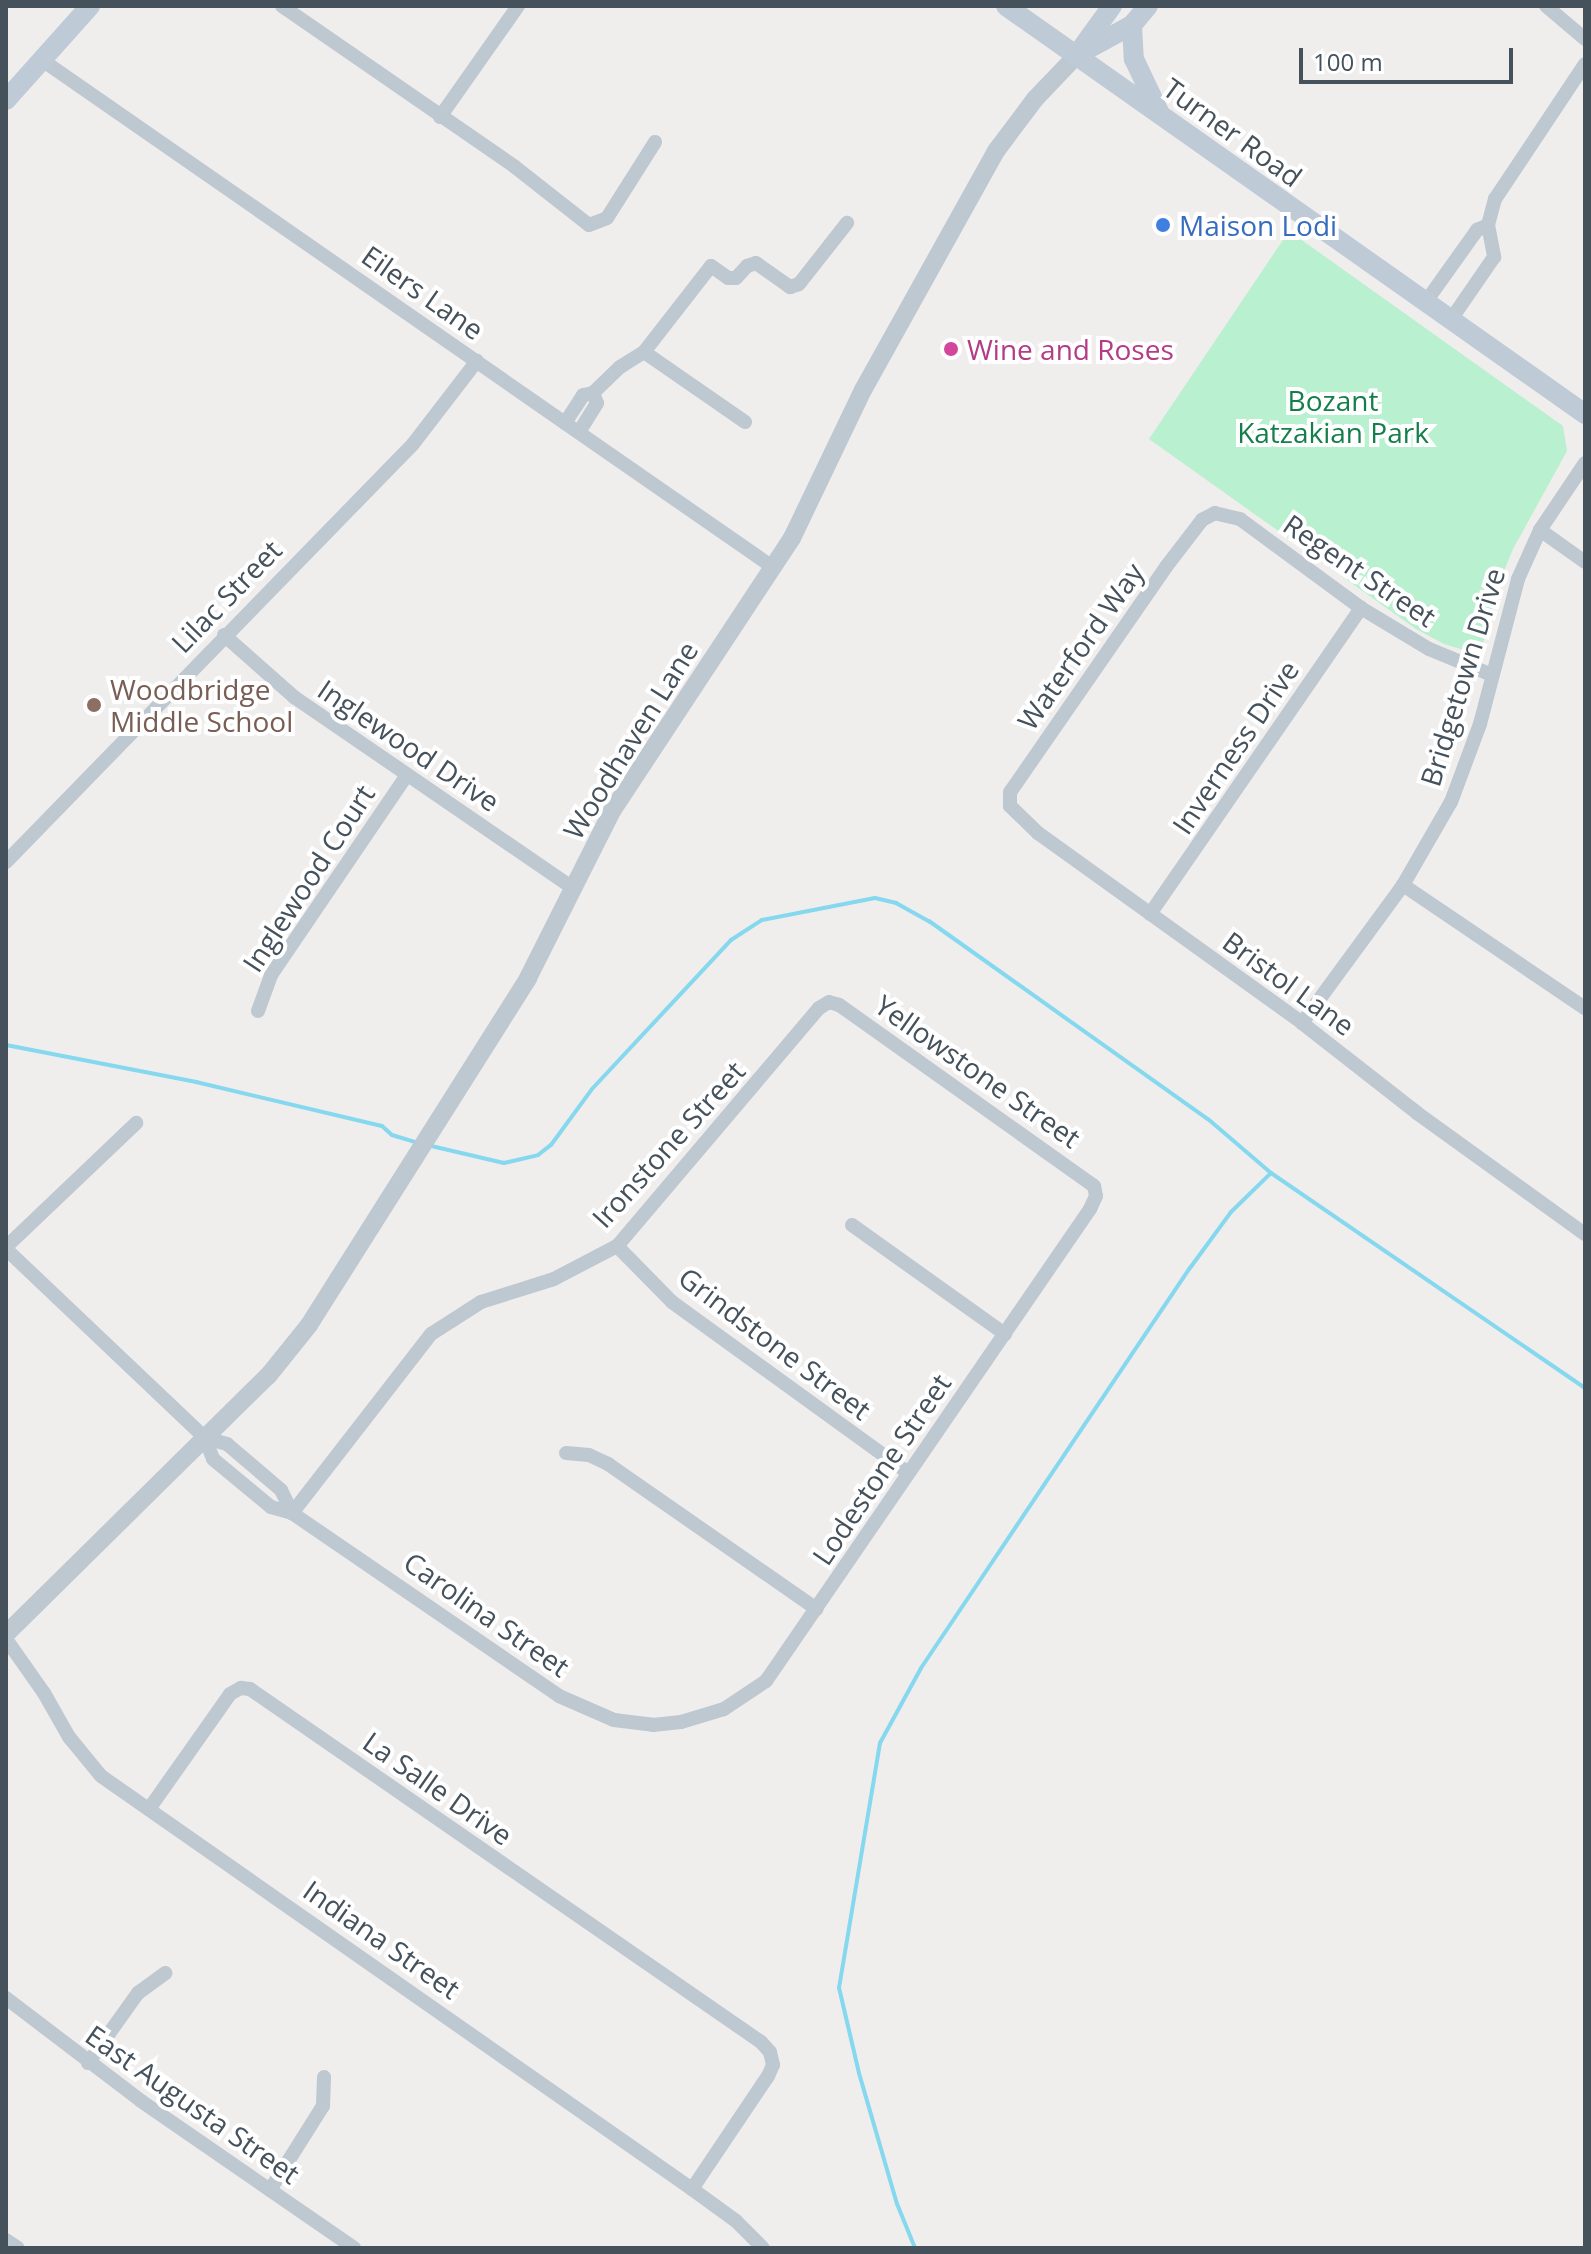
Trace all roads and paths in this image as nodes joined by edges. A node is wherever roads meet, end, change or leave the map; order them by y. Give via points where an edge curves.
1 (90, 6) edge
2 (282, 6) edge
3 (518, 6) edge
4 (1006, 6) edge
5 (1112, 6) edge
6 (1148, 6) edge
7 (1546, 6) edge
8 (1132, 25) junction
9 (1585, 39) edge
10 (1077, 55) junction
11 (42, 60) junction
12 (1585, 64) edge
13 (6, 100) edge
14 (1161, 115) junction
15 (440, 117) junction
16 (655, 142) dead end
17 (847, 223) dead end
18 (1488, 225) junction
19 (1462, 253) junction
20 (1485, 269) junction
21 (1425, 303) junction
22 (1450, 321) junction
23 (644, 352) junction
24 (477, 361) junction
25 (593, 393) junction
26 (1585, 414) edge
27 (745, 422) dead end
28 (565, 423) junction
29 (579, 432) junction
30 (1585, 463) edge
31 (1202, 520) joint
32 (1540, 530) junction
33 (1585, 562) edge
34 (774, 568) junction
35 (1361, 608) junction
36 (224, 635) junction
37 (1492, 675) junction
38 (407, 775) junction
39 (1010, 806) joint
40 (8, 858) edge
41 (1403, 885) junction
42 (573, 888) junction
43 (1150, 914) junction
44 (825, 1005) joint
45 (1585, 1008) edge
46 (258, 1011) dead end
47 (1302, 1023) junction
48 (136, 1123) dead end
49 (1095, 1192) joint
50 (852, 1225) dead end
51 (1585, 1234) edge
52 (617, 1246) junction
53 (6, 1248) edge
54 (1005, 1334) junction
55 (205, 1438) junction
56 (566, 1453) dead end
57 (908, 1473) junction
58 (292, 1513) junction
59 (817, 1609) junction
60 (6, 1637) edge
61 (666, 1724) joint
62 (149, 1809) junction
63 (166, 1973) dead end
64 (6, 1998) edge
65 (88, 2063) junction
66 (324, 2077) dead end
67 (692, 2189) junction
68 (270, 2190) junction
69 (6, 2240) edge
70 (18, 2248) edge
71 (354, 2248) edge
72 (763, 2248) edge

1 - 11 main road
2 - 15 street
3 - 15 street
4 - 10 main road, Turner Road
5 - 10 main road
6 - 8 main road
7 - 9 street
8 - 10 main road
8 - 14 main road via 1134,59
10 - 14 main road, Turner Road
10 - 34 street, Woodhaven Lane via 1021,116 985,170 863,390 813,499
11 - 13 main road
11 - 24 street, Eilers Lane
12 - 18 street via 1495,199
14 - 21 main road, Turner Road
15 - 16 street via 515,167 583,223 607,218
17 - 23 street via 799,284 790,287 756,263 736,278 711,266
18 - 19 street via 1477,230
18 - 20 street via 1494,257
19 - 20 street
19 - 21 street
20 - 22 street
21 - 22 main road, Turner Road
22 - 26 main road, Turner Road
23 - 25 street
23 - 27 street
24 - 28 street, Eilers Lane
24 - 36 street, Lilac Street via 420,436
25 - 28 street via 583,395
25 - 29 street via 597,403
28 - 29 street, Eilers Lane
29 - 34 street, Eilers Lane
30 - 32 street, Bridgetown Drive
31 - 35 street, Regent Street via 1215,513 1240,519
31 - 39 street, Waterford Way via 1010,792
32 - 33 street
32 - 37 street, Bridgetown Drive via 1510,598
34 - 42 street, Woodhaven Lane via 628,787
35 - 37 street, Regent Street via 1429,649
35 - 43 street, Inverness Drive
36 - 38 street, Inglewood Drive via 294,697
36 - 40 street, Lilac Street
37 - 41 street, Bridgetown Drive via 1463,775
38 - 42 street, Inglewood Drive
38 - 46 street, Inglewood Court via 271,975
39 - 43 street, Bristol Lane via 1038,833
41 - 45 street
41 - 47 street, Bridgetown Drive
42 - 55 street, Woodhaven Lane via 528,978 300,1338
43 - 47 street, Bristol Lane
44 - 49 street, Yellowstone Street via 839,1005 1084,1176
44 - 52 street, Ironstone Street
47 - 51 street, Bristol Lane
48 - 53 street
49 - 54 street, Lodestone Street via 1090,1209
50 - 54 street
52 - 57 street, Grindstone Street via 672,1302
52 - 58 street, Ironstone Street via 571,1272 481,1302 450,1319 409,1359
53 - 55 street, Carolina Street
54 - 57 street, Lodestone Street
55 - 58 street, Carolina Street via 227,1444 271,1481
55 - 60 street, Woodhaven Lane
56 - 59 street via 608,1464
57 - 59 street, Lodestone Street
58 - 61 street, Carolina Street via 559,1696 614,1720
59 - 61 street, Lodestone Street via 766,1681 750,1694 724,1709
60 - 62 street, Indiana Street via 69,1737 101,1776
62 - 67 street, Indiana Street
62 - 67 street, La Salle Drive via 230,1694 250,1689 731,2021 761,2042 773,2065
63 - 65 street via 138,1993
64 - 65 street, East Augusta Street
65 - 68 street, East Augusta Street
66 - 68 street via 323,2106
67 - 72 street, Indiana Street
68 - 71 street, East Augusta Street
69 - 70 street

